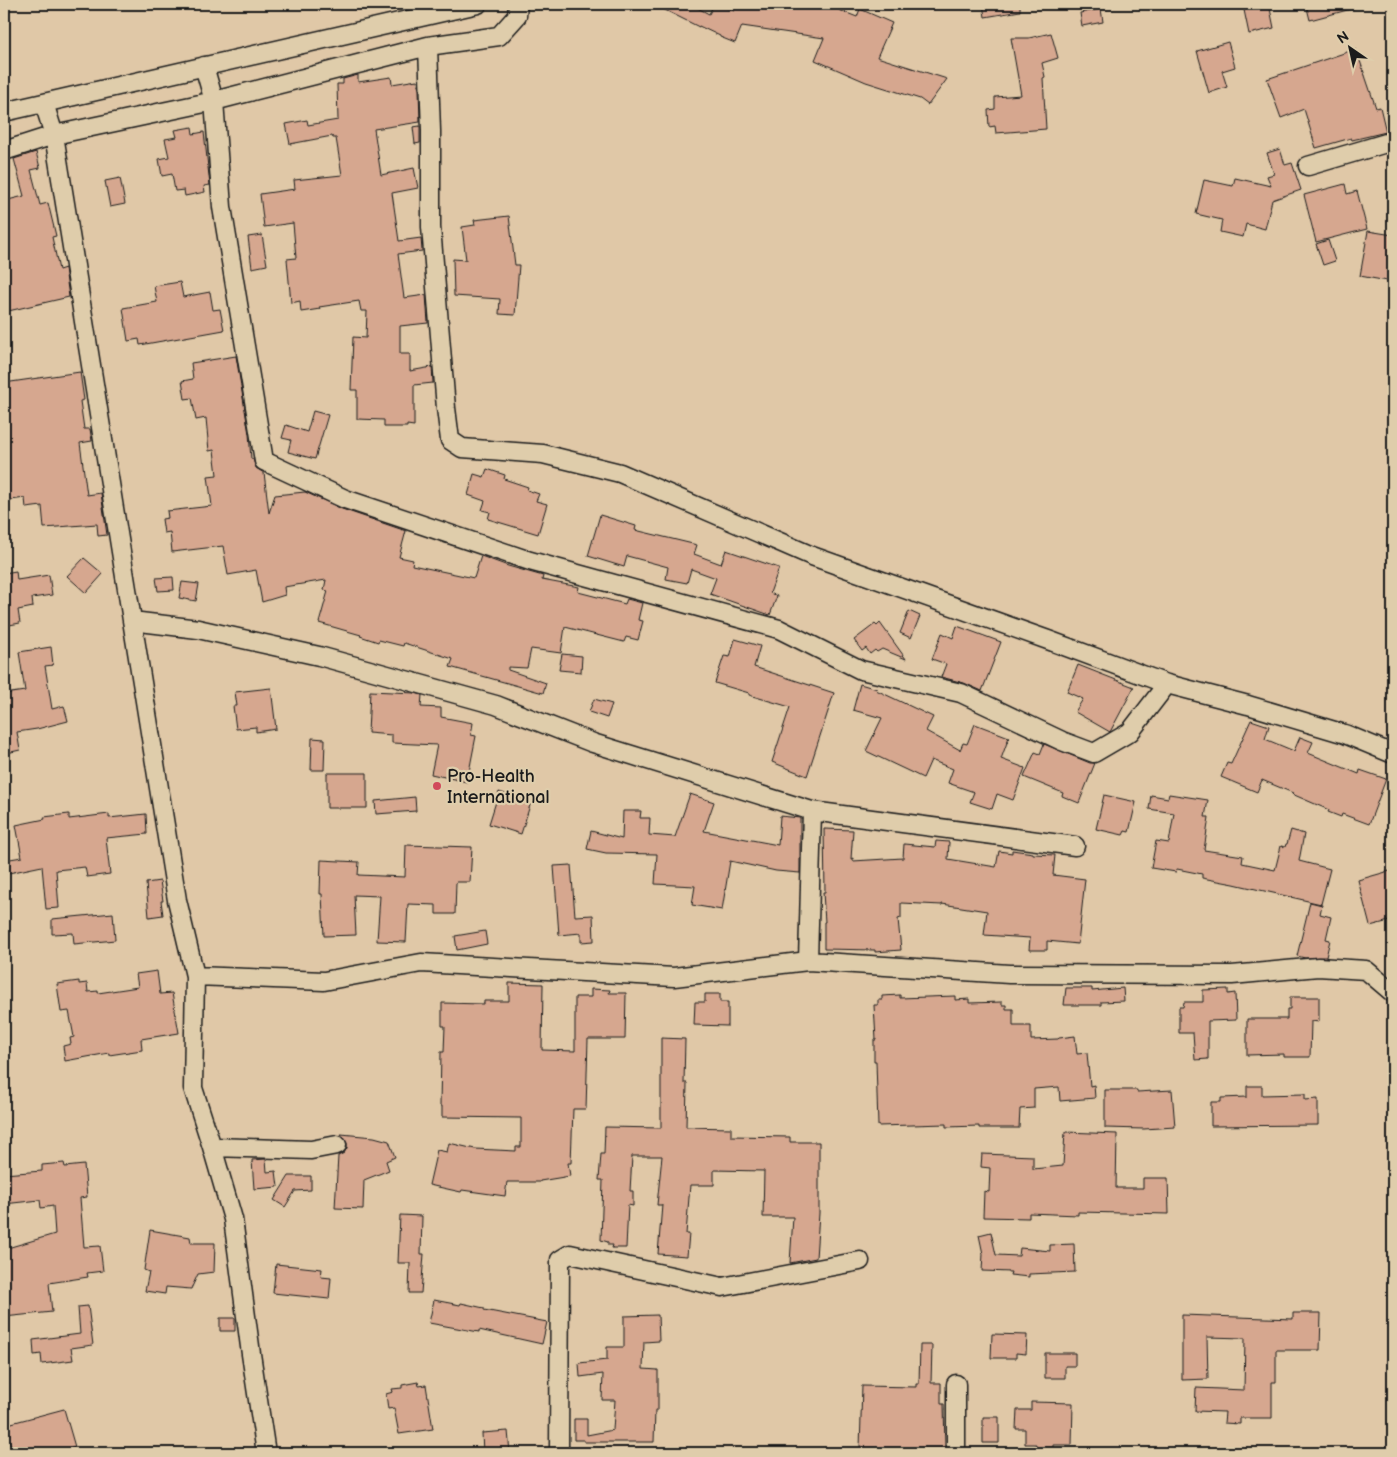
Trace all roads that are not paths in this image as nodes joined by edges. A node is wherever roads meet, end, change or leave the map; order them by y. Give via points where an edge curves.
1 (478, 4) edge
2 (518, 4) edge
3 (428, 46) junction
4 (204, 66) junction
5 (214, 101) junction
6 (44, 103) junction
7 (4, 112) edge
8 (54, 135) junction
9 (1393, 141) edge
10 (4, 151) edge
11 (1308, 166) dead end
12 (132, 621) junction
13 (1167, 684) junction
14 (1393, 754) edge
15 (812, 811) junction
16 (1075, 846) dead end
17 (808, 961) junction
18 (195, 976) junction
19 (1393, 992) edge
20 (337, 1145) dead end
21 (212, 1147) junction
22 (860, 1261) dead end
23 (956, 1384) dead end
24 (266, 1453) edge
25 (560, 1453) edge
26 (956, 1453) edge

1 - 4 street
2 - 3 street via 517,16 498,36
3 - 5 street
3 - 13 street via 432,131 431,227 450,440 462,448 543,454 620,474 812,556
4 - 5 street
4 - 6 street
5 - 8 street
5 - 13 street via 222,207 264,461 346,499 530,561 779,629 860,670 961,693 1094,753 1130,732
6 - 7 street
6 - 8 street
8 - 10 street
8 - 12 street
9 - 11 street
12 - 15 street via 198,629 320,656 496,705 593,744
12 - 18 street via 177,900
13 - 14 street via 1345,734
15 - 16 street
15 - 17 street
17 - 18 street via 674,977 420,963 324,981
17 - 19 street via 1009,974 1232,975 1318,966 1366,970
18 - 21 street via 194,1088
20 - 21 street via 311,1150
21 - 24 street via 233,1219
22 - 25 street via 722,1288 570,1254 560,1260
23 - 26 street

